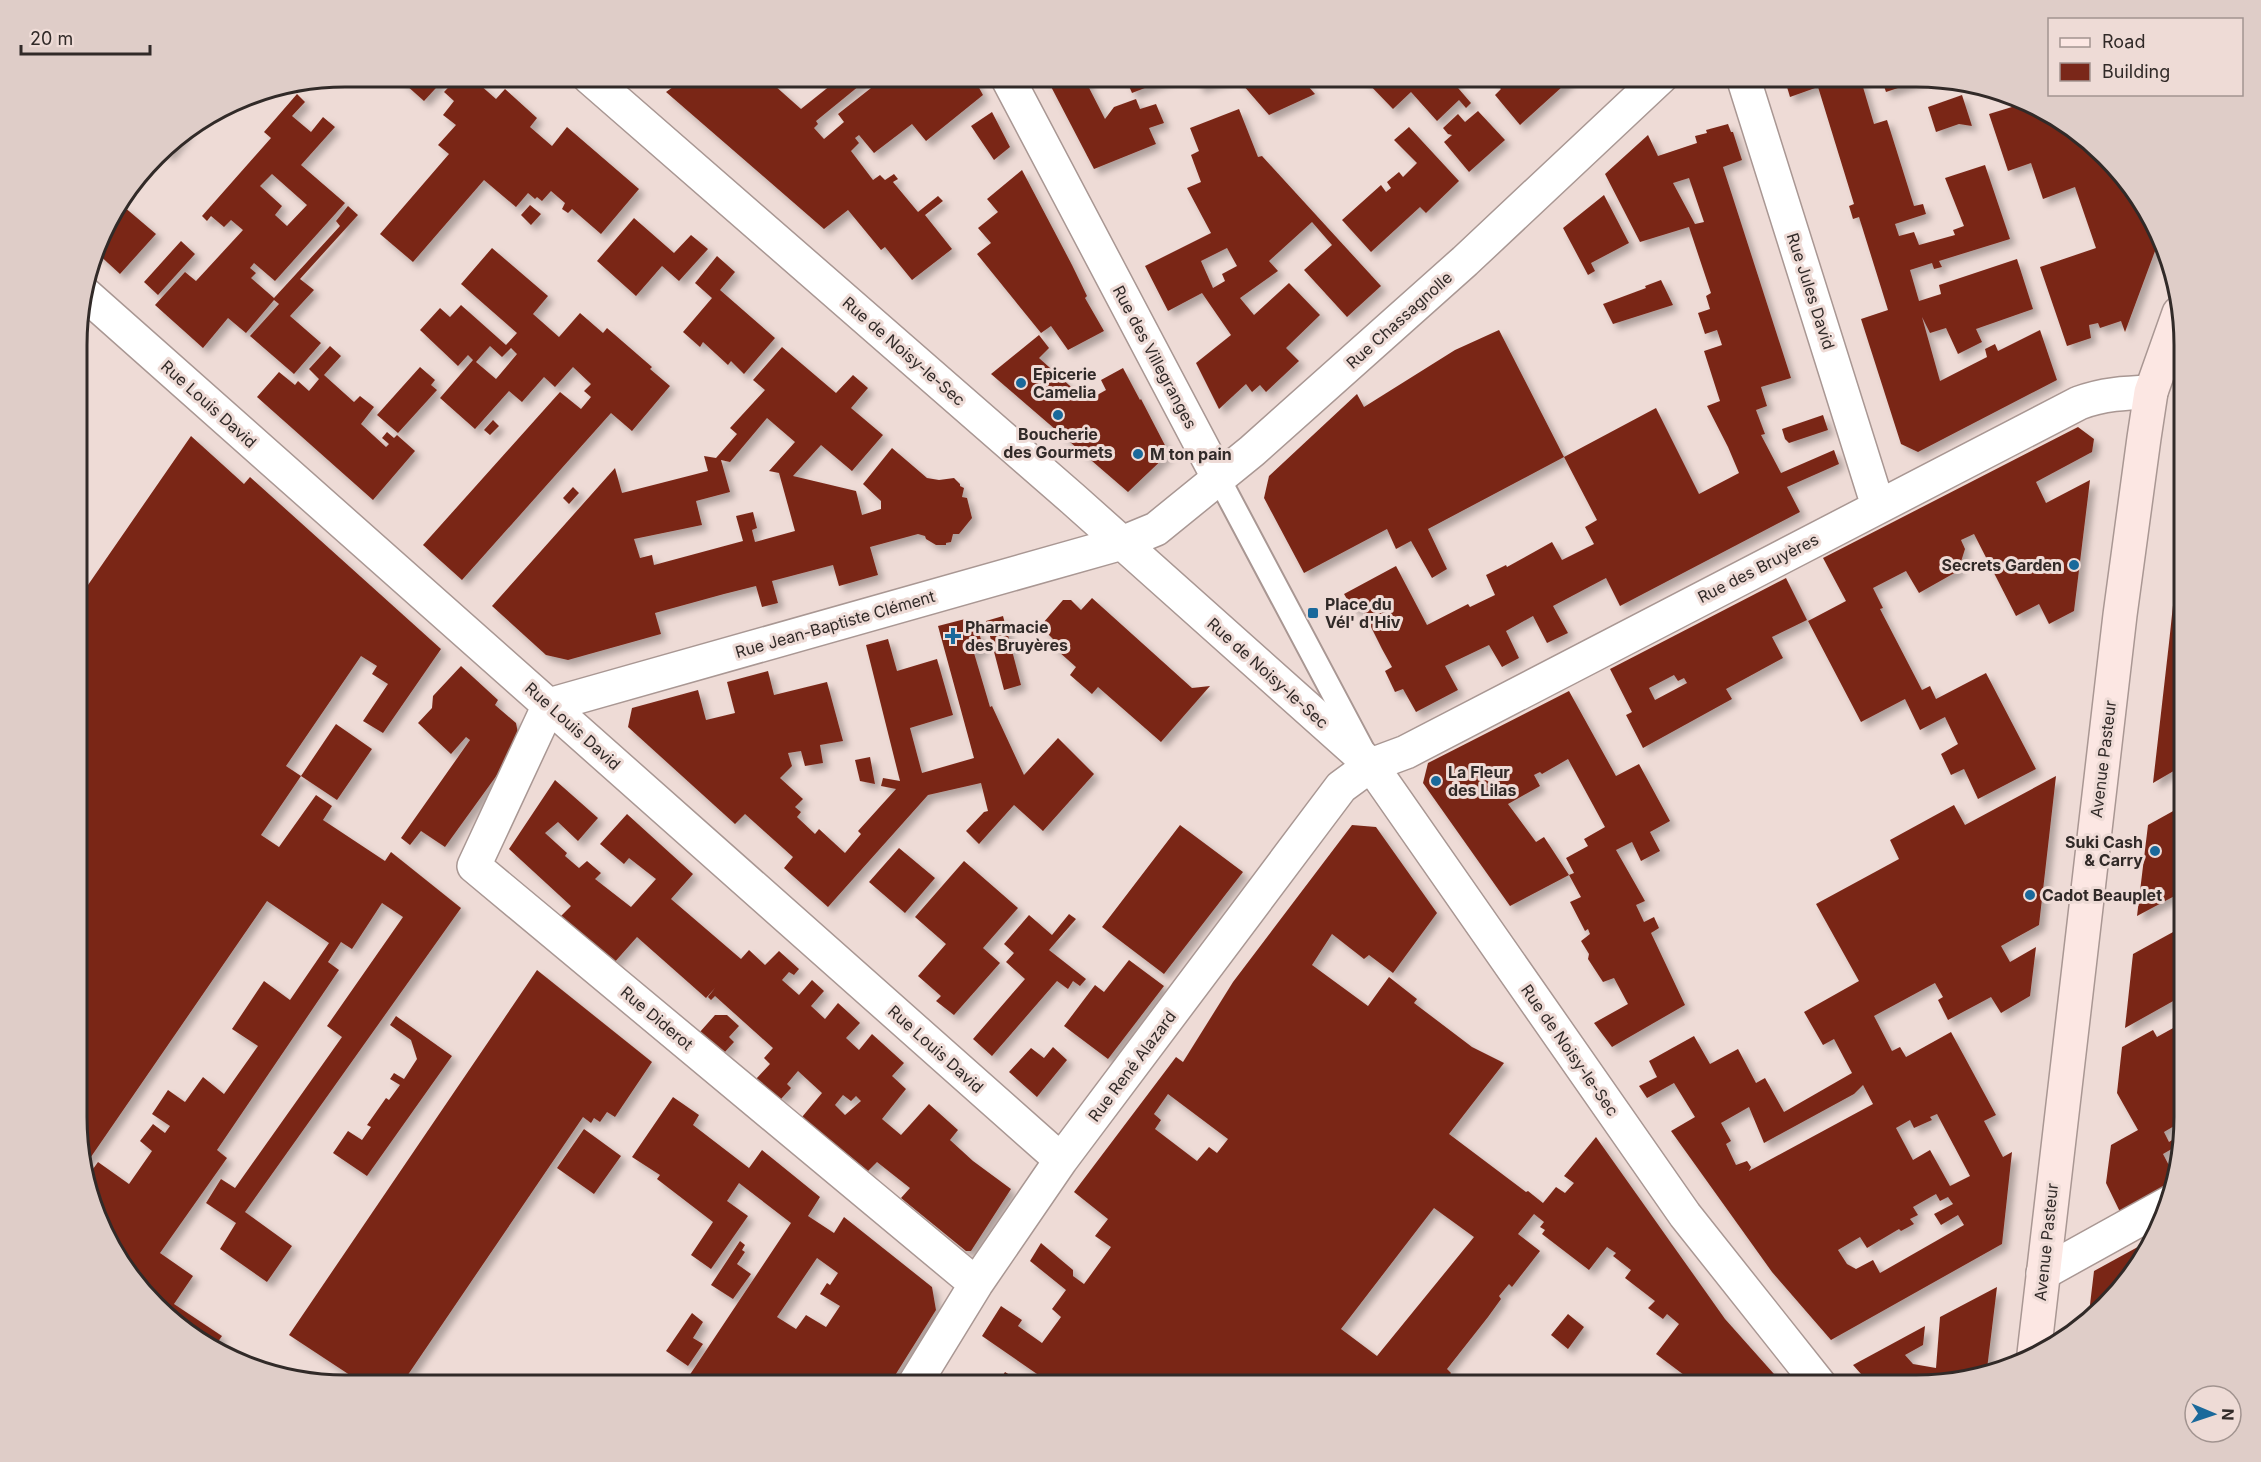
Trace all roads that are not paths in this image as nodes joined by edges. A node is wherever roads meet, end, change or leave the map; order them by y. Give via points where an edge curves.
1 (602, 87) edge
2 (1013, 87) edge
3 (1649, 87) edge
4 (1746, 87) edge
5 (91, 299) edge
6 (2173, 332) edge
7 (2151, 392) junction
8 (1218, 477) junction
9 (1878, 506) junction
10 (1122, 543) junction
11 (549, 705) junction
12 (1371, 765) junction
13 (1061, 1160) junction
14 (2156, 1210) edge
15 (2043, 1273) junction
16 (976, 1284) junction
17 (2035, 1345) edge
18 (920, 1375) edge
19 (1812, 1375) edge

1 - 10 street, Rue de Noisy-le-Sec
2 - 8 street, Rue des Villegranges
3 - 8 street, Rue Chassagnolle via 1464,261
4 - 9 street, Rue Jules David
5 - 11 street, Rue Louis David
6 - 7 main road, Avenue Pasteur
7 - 9 street, Rue des Bruyères via 2096,396 2079,403
7 - 15 main road, Avenue Pasteur via 2120,615
8 - 10 street, Rue Chassagnolle via 1156,529
8 - 12 lane, Rue des Villegranges
9 - 12 street, Rue des Bruyères via 1406,752
10 - 11 street, Rue Jean-Baptiste Clément
10 - 12 street, Rue de Noisy-le-Sec
11 - 13 street, Rue Louis David
11 - 16 street, Rue Diderot via 474,866
12 - 13 street, Rue René Alazard via 1341,788
12 - 19 street, Rue de Noisy-le-Sec via 1685,1215
13 - 16 street, Rue René Alazard
14 - 15 street
15 - 17 main road, Avenue Pasteur
16 - 18 street, Rue René Alazard

